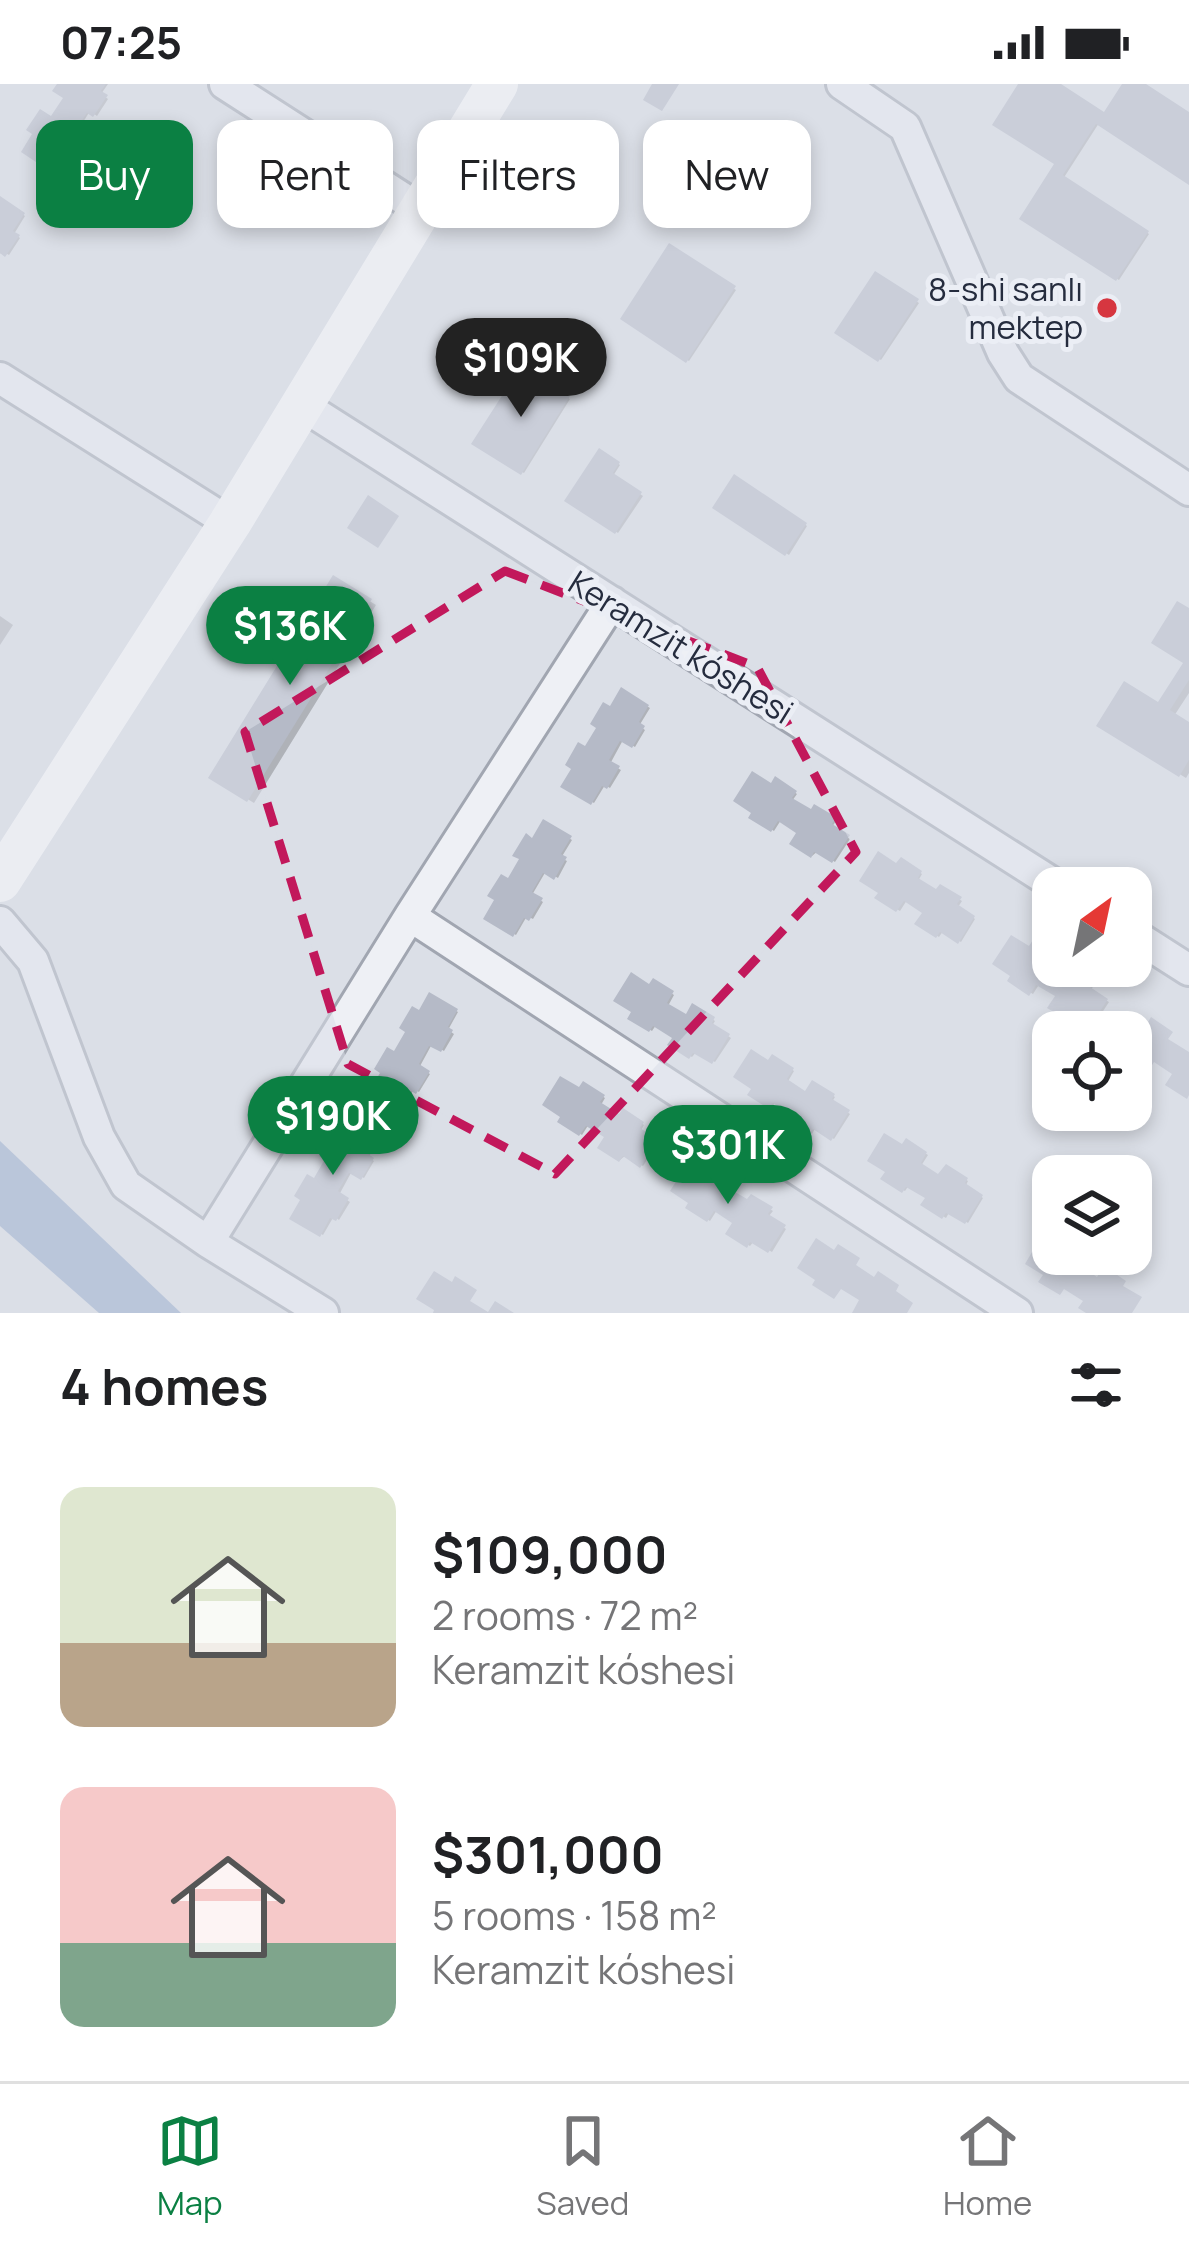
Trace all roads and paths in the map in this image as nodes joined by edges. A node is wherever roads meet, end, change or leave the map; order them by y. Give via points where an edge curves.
1 (225, 84) edge
2 (497, 84) edge
3 (842, 84) edge
4 (475, 120) edge
5 (417, 207) edge
6 (417, 217) edge
7 (0, 378) edge
8 (302, 405) junction
9 (1189, 490) edge
10 (230, 523) junction
11 (612, 602) junction
12 (1032, 870) edge
13 (0, 881) edge
14 (410, 916) junction
15 (0, 922) edge
16 (1152, 946) edge
17 (1189, 970) edge
18 (208, 1242) junction
19 (323, 1313) edge
20 (1018, 1313) edge

1 - 5 street
2 - 4 street
3 - 9 street via 905,127 1018,378
6 - 8 street
7 - 10 street
8 - 10 street
8 - 11 street, Keramzit kóshesi
10 - 13 street
11 - 12 street, Keramzit kóshesi
11 - 14 street
14 - 18 street
14 - 20 street
15 - 18 street via 33,961 99,1137 126,1185
16 - 17 street
18 - 19 street

